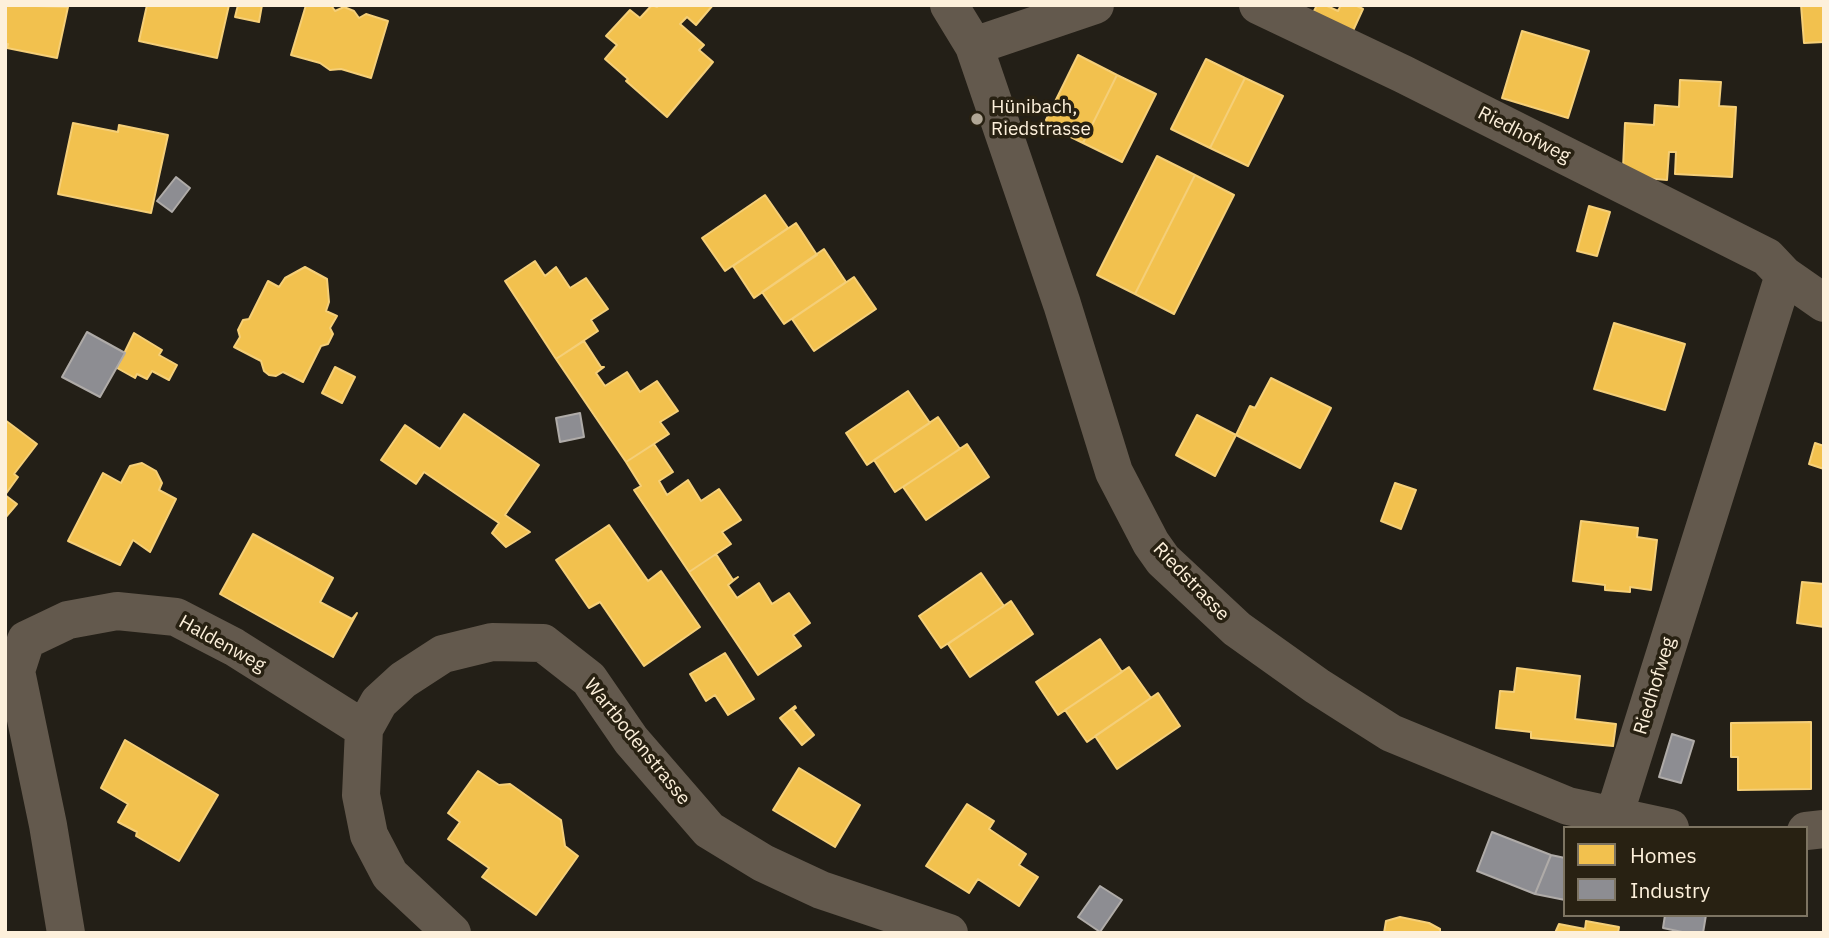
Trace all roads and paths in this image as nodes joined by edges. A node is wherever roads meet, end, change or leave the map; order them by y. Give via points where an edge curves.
1 (949, 5) edge
2 (1095, 5) edge
3 (1258, 5) edge
4 (974, 46) junction
5 (1784, 275) junction
6 (1824, 303) edge
7 (16, 630) edge
8 (364, 729) junction
9 (1615, 816) junction
10 (1661, 826) edge
11 (66, 933) edge
12 (452, 933) edge
13 (949, 933) edge

1 - 4 street, Riedstrasse
2 - 4 street
3 - 5 street, Riedhofweg via 1767,257
4 - 9 street, Riedstrasse via 1114,472 1163,560 1237,629 1391,733 1568,806
5 - 6 street, Riedhofweg
5 - 9 street, Riedhofweg
7 - 8 street, Haldenweg via 117,611 176,617 234,647
7 - 11 street, Haldenweg via 16,671
8 - 12 street, Wartbodenstrasse via 361,795 369,835 390,874
8 - 13 street, Wartbodenstrasse via 379,702 443,654 492,642 543,643 589,679 631,740 709,830 763,863 821,890
9 - 10 street, Riedstrasse

